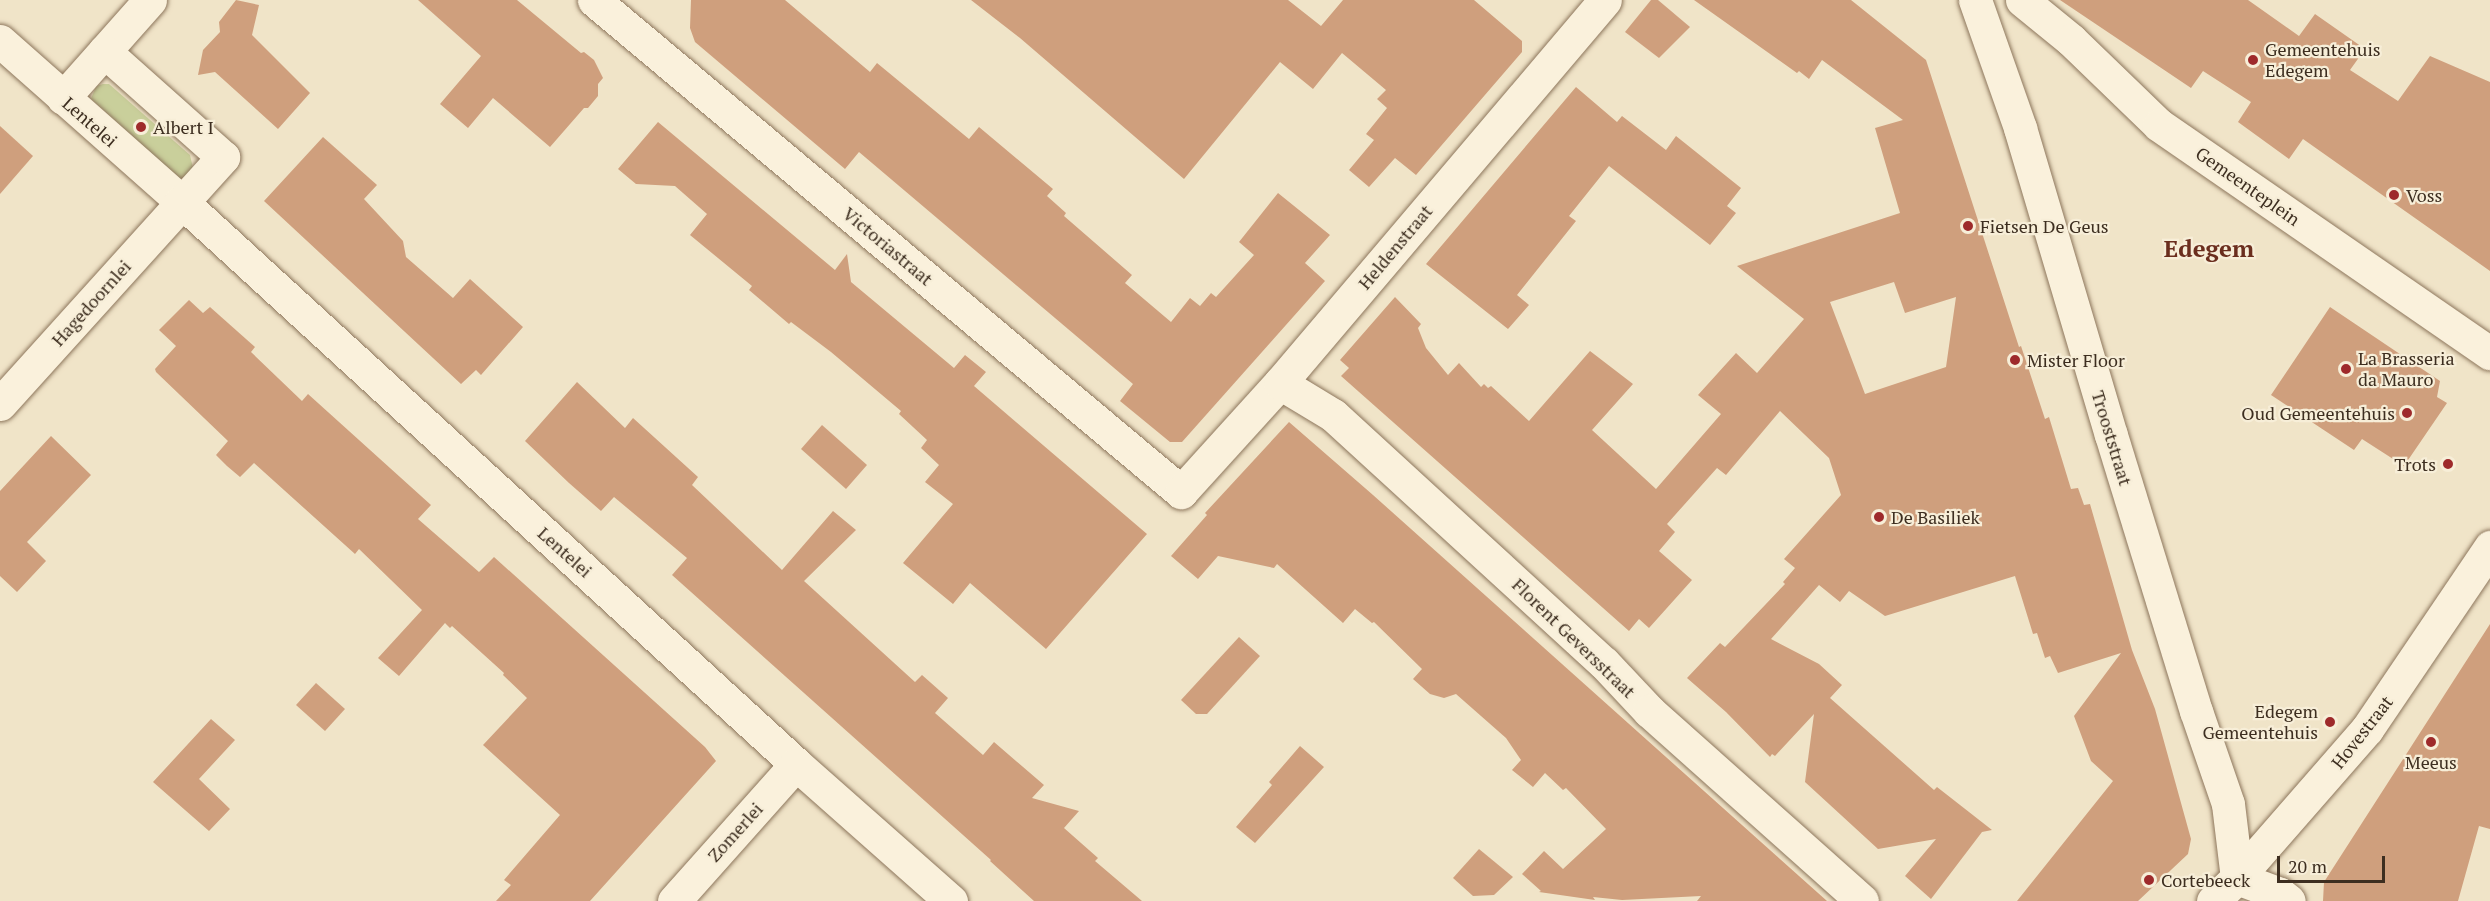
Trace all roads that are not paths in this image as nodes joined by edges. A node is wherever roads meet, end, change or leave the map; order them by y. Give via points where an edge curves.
1 (150, 0) edge
2 (594, 0) edge
3 (1605, 0) edge
4 (1975, 0) edge
5 (2022, 0) edge
6 (0, 41) edge
7 (104, 51) junction
8 (63, 98) junction
9 (181, 201) junction
10 (2490, 353) edge
11 (1280, 383) junction
12 (0, 404) edge
13 (1182, 492) joint
14 (2490, 547) edge
15 (796, 764) junction
16 (2238, 878) junction
17 (674, 901) edge
18 (951, 901) edge
19 (1862, 901) edge
20 (2213, 901) edge
21 (2289, 901) edge

1 - 7 street
2 - 13 street, Victoriastraat
3 - 11 street, Heldenstraat
4 - 16 street, Trooststraat via 2020,128 2196,711 2228,804
5 - 10 street, Gemeenteplein via 2071,40 2159,124
6 - 8 street, Lentelei
7 - 8 street
7 - 9 street via 223,157
8 - 9 street, Lentelei
9 - 12 street, Hagedoornlei
9 - 15 street, Lentelei
11 - 13 street, Heldenstraat
11 - 19 street, Florent Geversstraat via 1333,416 1604,663 1649,711
14 - 16 street, Hovestraat via 2367,729
15 - 17 street, Zomerlei
15 - 18 street, Lentelei
16 - 20 street, Hovestraat
16 - 21 street

